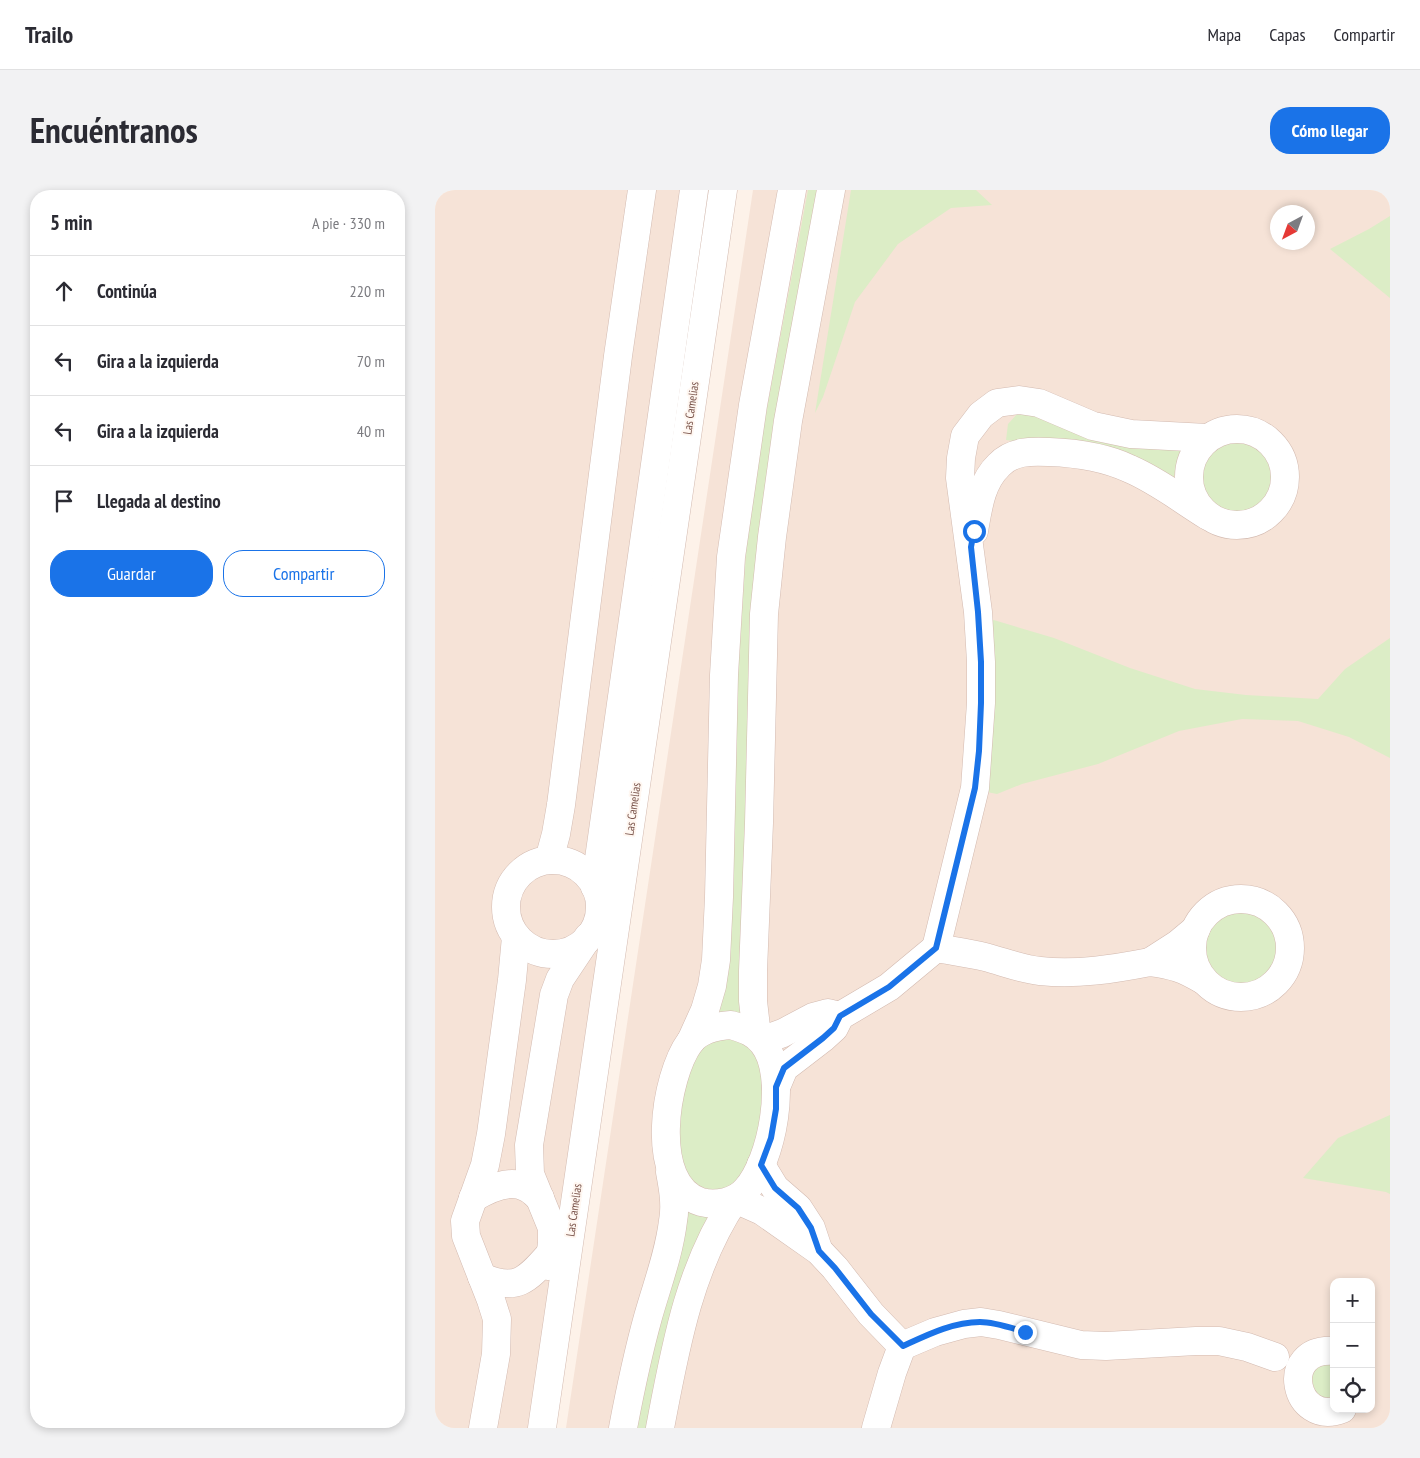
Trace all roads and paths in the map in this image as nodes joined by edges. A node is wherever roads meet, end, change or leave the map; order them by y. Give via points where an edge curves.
1 (642, 190) edge
2 (694, 190) edge
3 (723, 190) edge
4 (792, 190) edge
5 (831, 190) edge
6 (1207, 438) junction
7 (1208, 516) junction
8 (971, 547) junction
9 (549, 860) junction
10 (595, 887) junction
11 (1196, 929) junction
12 (516, 937) junction
13 (588, 938) junction
14 (936, 948) junction
15 (1150, 962) junction
16 (1203, 980) junction
17 (840, 1016) junction
18 (757, 1036) junction
19 (691, 1041) junction
20 (776, 1087) junction
21 (669, 1165) junction
22 (761, 1165) junction
23 (473, 1198) junction
24 (540, 1198) junction
25 (735, 1199) junction
26 (819, 1251) junction
27 (550, 1254) junction
28 (482, 1277) junction
29 (903, 1346) junction
30 (1323, 1353) edge
31 (1275, 1356) junction
32 (1297, 1385) junction
33 (1330, 1413) edge
34 (483, 1428) edge
35 (524, 1428) edge
36 (542, 1428) edge
37 (623, 1428) edge
38 (660, 1428) edge
39 (876, 1428) edge

1 - 9 street via 561,805
2 - 10 street
3 - 36 street, Las Camelias
4 - 19 street via 753,405 731,558 724,675 716,960 705,1010
5 - 18 street via 788,421 764,614 753,971
6 - 7 street via 1190,463 1188,477 1198,506
6 - 7 street via 1238,428 1254,431 1279,452 1285,468 1280,500 1270,513 1256,522 1239,526
6 - 8 street via 1131,434 1093,426 1039,402 997,403 981,415 965,436 961,458
7 - 8 street via 1153,480 1102,459 1062,452 1018,453 998,465 989,478 980,498
8 - 14 street via 981,662 979,751 973,796
9 - 10 street via 566,861 579,867
9 - 12 street via 523,869 506,896 505,912
10 - 13 street via 600,914
11 - 15 street
11 - 16 street via 1192,955
11 - 16 street via 1205,914 1219,904 1235,899 1252,901 1267,907 1280,918 1290,950 1287,966 1278,981 1249,997 1216,991
12 - 13 street via 532,949 555,954 569,951
12 - 23 street via 491,1134 485,1165
13 - 24 street via 560,979 554,995 529,1145 530,1174
14 - 15 street via 1041,971 1093,971
14 - 17 street via 889,987
15 - 16 street via 1185,969
17 - 18 street via 828,1013 772,1037
17 - 20 street via 834,1028 784,1068
18 - 19 street via 731,1025 717,1026 703,1031
18 - 20 street via 771,1058
19 - 21 street via 671,1088 666,1118
20 - 22 street via 771,1138
21 - 25 street via 677,1184 686,1194 701,1202 720,1204
21 - 37 street via 674,1220 633,1376
22 - 25 street via 753,1182
22 - 26 street via 775,1188 798,1208 811,1228
23 - 24 street via 490,1189 513,1184 526,1187
23 - 28 street via 465,1221 466,1236
24 - 27 street via 552,1228
25 - 26 street via 762,1210
25 - 38 street via 713,1234 697,1276 682,1323
26 - 29 street via 871,1314
27 - 28 street via 527,1278 517,1282 496,1283
27 - 35 street
28 - 34 street via 497,1319 496,1354
29 - 31 street via 935,1332 981,1322 1081,1345 1219,1341
29 - 39 street
30 - 31 street
30 - 32 street via 1305,1361 1300,1368
31 - 32 street
32 - 33 street via 1307,1404

